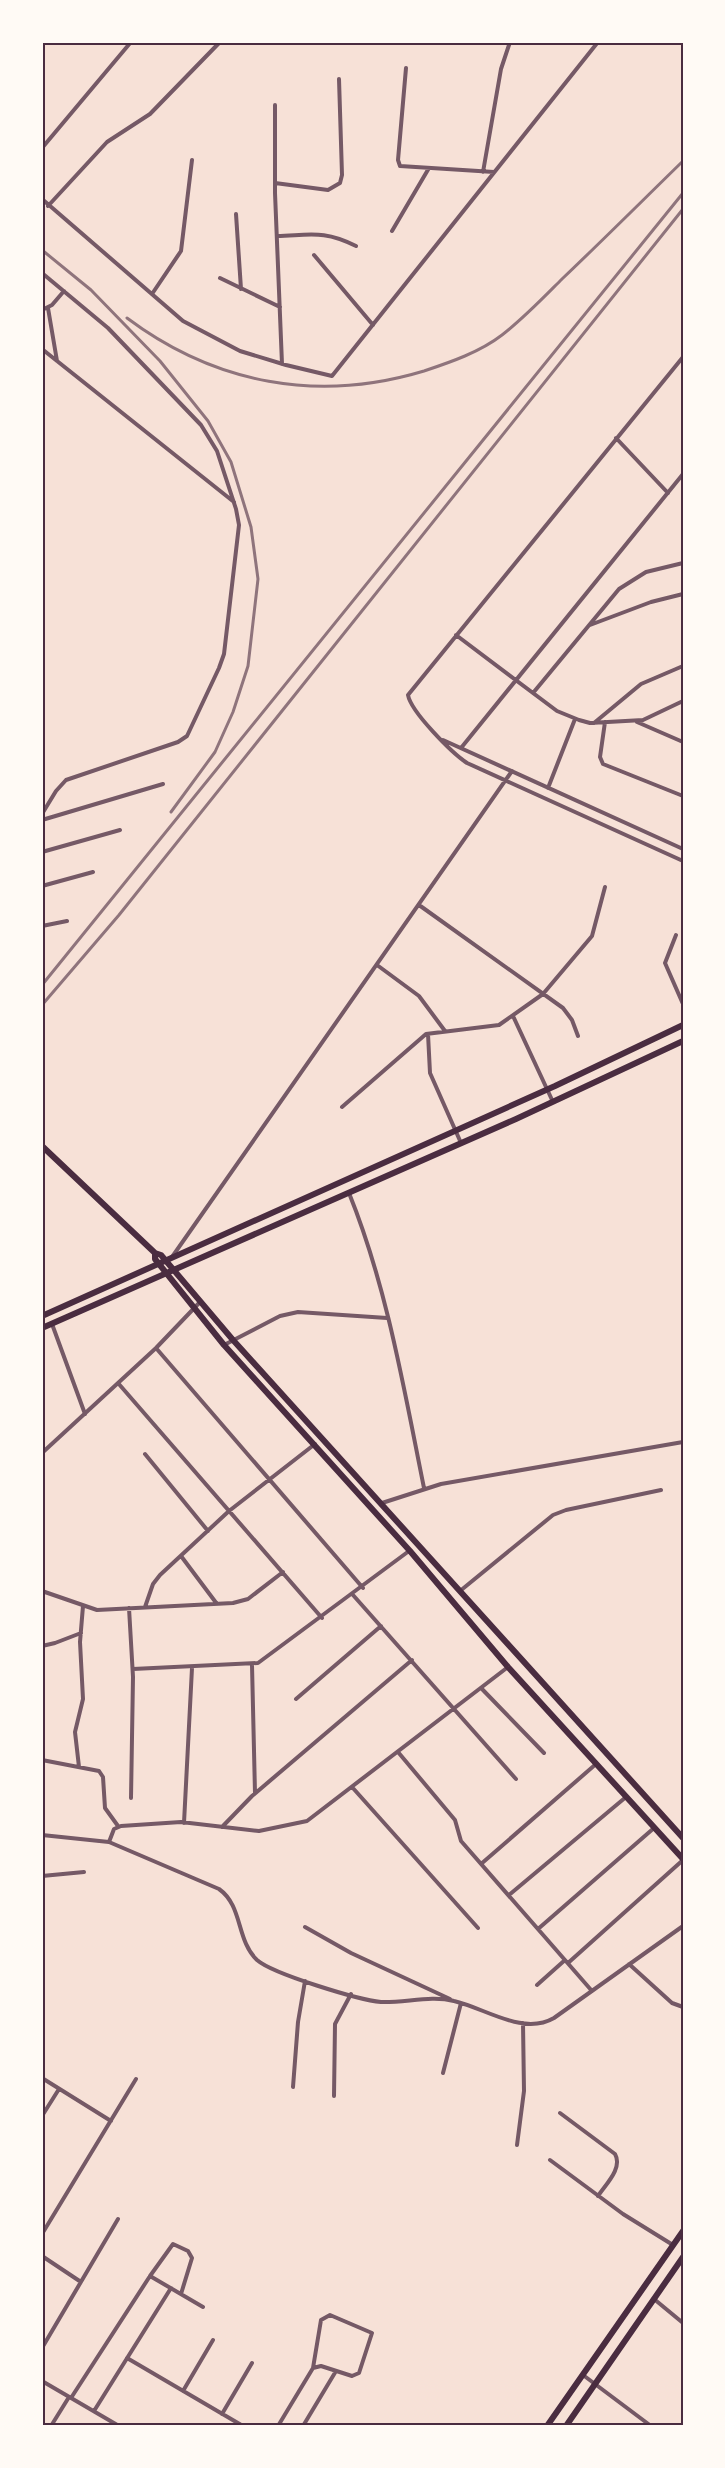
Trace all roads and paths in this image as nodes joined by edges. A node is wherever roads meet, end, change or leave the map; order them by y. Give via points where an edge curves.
1 (131, 42) edge
2 (220, 42) edge
3 (510, 42) edge
4 (598, 42) edge
5 (406, 68) dead end
6 (339, 79) dead end
7 (275, 105) dead end
8 (42, 138) edge
9 (46, 142) junction
10 (42, 148) edge
11 (192, 160) dead end
12 (429, 168) junction
13 (483, 172) junction
14 (494, 172) junction
15 (275, 183) junction
16 (42, 199) edge
17 (48, 206) junction
18 (236, 214) dead end
19 (392, 231) dead end
20 (277, 236) junction
21 (356, 246) dead end
22 (314, 255) dead end
23 (42, 273) edge
24 (220, 279) dead end
25 (241, 289) junction
26 (64, 291) junction
27 (152, 294) junction
28 (280, 307) junction
29 (48, 308) junction
30 (42, 310) edge
31 (373, 325) junction
32 (42, 349) edge
33 (683, 357) edge
34 (57, 361) junction
35 (282, 364) junction
36 (616, 438) junction
37 (683, 474) edge
38 (668, 493) junction
39 (234, 502) junction
40 (683, 563) edge
41 (683, 594) edge
42 (589, 625) junction
43 (456, 635) junction
44 (683, 666) edge
45 (517, 681) junction
46 (533, 693) junction
47 (683, 701) edge
48 (575, 719) junction
49 (637, 721) junction
50 (605, 722) junction
51 (594, 723) junction
52 (440, 738) junction
53 (683, 742) edge
54 (461, 748) junction
55 (512, 771) junction
56 (506, 781) junction
57 (164, 784) dead end
58 (548, 788) junction
59 (683, 796) edge
60 (42, 814) edge
61 (42, 820) edge
62 (622, 821) junction
63 (120, 830) dead end
64 (618, 831) junction
65 (677, 846) junction
66 (683, 849) edge
67 (42, 852) edge
68 (673, 856) junction
69 (683, 861) edge
70 (93, 872) dead end
71 (42, 886) edge
72 (605, 887) dead end
73 (419, 905) junction
74 (67, 921) dead end
75 (42, 926) edge
76 (676, 935) dead end
77 (377, 965) junction
78 (543, 994) junction
79 (683, 1004) edge
80 (513, 1016) junction
81 (683, 1025) edge
82 (445, 1031) junction
83 (428, 1034) junction
84 (578, 1036) dead end
85 (683, 1041) edge
86 (546, 1090) junction
87 (553, 1102) junction
88 (342, 1107) dead end
89 (455, 1130) junction
90 (461, 1143) junction
91 (42, 1146) edge
92 (356, 1175) junction
93 (361, 1188) junction
94 (349, 1193) junction
95 (165, 1260) junction
96 (175, 1270) junction
97 (166, 1274) junction
98 (201, 1302) junction
99 (194, 1308) junction
100 (42, 1316) edge
101 (387, 1317) junction
102 (52, 1324) junction
103 (42, 1328) edge
104 (233, 1340) junction
105 (224, 1345) junction
106 (156, 1348) junction
107 (118, 1383) junction
108 (85, 1414) junction
109 (683, 1442) edge
110 (315, 1444) junction
111 (42, 1453) edge
112 (145, 1454) dead end
113 (269, 1479) junction
114 (424, 1488) junction
115 (661, 1490) dead end
116 (382, 1503) junction
117 (229, 1511) junction
118 (208, 1531) junction
119 (410, 1551) junction
120 (181, 1556) junction
121 (283, 1572) junction
122 (363, 1588) junction
123 (42, 1591) edge
124 (460, 1591) junction
125 (353, 1595) junction
126 (217, 1604) junction
127 (83, 1606) junction
128 (145, 1607) junction
129 (129, 1608) junction
130 (322, 1618) junction
131 (381, 1626) junction
132 (81, 1633) junction
133 (42, 1646) edge
134 (412, 1660) junction
135 (252, 1665) junction
136 (508, 1667) junction
137 (192, 1668) junction
138 (133, 1669) junction
139 (482, 1689) junction
140 (296, 1699) dead end
141 (456, 1709) junction
142 (398, 1752) junction
143 (544, 1753) dead end
144 (42, 1760) edge
145 (596, 1764) junction
146 (79, 1767) junction
147 (516, 1779) dead end
148 (352, 1787) junction
149 (255, 1793) junction
150 (626, 1797) junction
151 (131, 1798) dead end
152 (184, 1823) junction
153 (118, 1826) junction
154 (221, 1828) junction
155 (654, 1828) junction
156 (42, 1835) edge
157 (683, 1838) edge
158 (109, 1842) junction
159 (683, 1860) edge
160 (481, 1864) junction
161 (84, 1872) dead end
162 (42, 1876) edge
163 (508, 1895) junction
164 (683, 1926) edge
165 (305, 1927) dead end
166 (478, 1928) dead end
167 (538, 1929) junction
168 (567, 1961) junction
169 (629, 1964) junction
170 (305, 1981) junction
171 (537, 1985) dead end
172 (592, 1991) junction
173 (351, 1994) junction
174 (453, 2000) junction
175 (461, 2003) junction
176 (683, 2007) edge
177 (522, 2023) junction
178 (443, 2073) dead end
179 (42, 2079) edge
180 (136, 2079) dead end
181 (293, 2087) dead end
182 (59, 2089) junction
183 (334, 2096) dead end
184 (560, 2113) dead end
185 (42, 2116) edge
186 (111, 2121) junction
187 (517, 2145) dead end
188 (550, 2160) dead end
189 (598, 2196) junction
190 (118, 2219) dead end
191 (42, 2223) edge
192 (47, 2226) junction
193 (683, 2231) edge
194 (42, 2234) edge
195 (680, 2240) edge
196 (673, 2245) junction
197 (42, 2256) edge
198 (683, 2257) edge
199 (150, 2276) junction
200 (81, 2282) junction
201 (171, 2288) junction
202 (181, 2294) junction
203 (654, 2299) junction
204 (203, 2307) dead end
205 (683, 2324) edge
206 (213, 2340) dead end
207 (42, 2348) edge
208 (127, 2358) junction
209 (252, 2364) dead end
210 (313, 2368) junction
211 (336, 2371) junction
212 (583, 2375) junction
213 (42, 2381) edge
214 (595, 2384) junction
215 (183, 2391) junction
216 (70, 2398) junction
217 (94, 2412) junction
218 (556, 2413) junction
219 (222, 2414) junction
220 (569, 2423) edge
221 (111, 2424) edge
222 (51, 2426) edge
223 (119, 2426) edge
224 (243, 2426) edge
225 (278, 2426) edge
226 (303, 2426) edge
227 (547, 2426) edge
228 (651, 2426) edge

1 - 9 street
2 - 17 street via 150,114 107,142
3 - 13 street via 501,69
4 - 14 street
5 - 12 street via 398,163 402,167
6 - 15 street via 340,183 328,190
7 - 15 street
8 - 9 street
9 - 10 street
11 - 27 street via 181,250
12 - 13 street
12 - 19 street
13 - 14 street
14 - 31 street
15 - 20 street
16 - 17 street
17 - 27 street
18 - 25 street
20 - 21 street via 332,235
20 - 28 street
22 - 31 street
23 - 26 street
24 - 25 street
25 - 28 street
26 - 29 street
26 - 39 street via 108,328 201,425 218,451
27 - 35 street via 208,336
28 - 35 street
29 - 30 street
29 - 34 street
31 - 35 street via 332,376
32 - 34 street
33 - 36 street
34 - 39 street
36 - 38 street
36 - 43 street
37 - 38 street
38 - 45 street
39 - 60 street via 238,541 224,654 187,736 66,780
40 - 42 street via 633,579 619,589
41 - 42 street
42 - 46 street
43 - 45 street
43 - 52 street via 408,695 410,703
44 - 51 street via 641,684
45 - 46 street
45 - 54 street
46 - 48 street
47 - 49 street
48 - 51 street
48 - 58 street
49 - 50 street
49 - 53 street
50 - 51 street
50 - 59 street via 600,757 603,764
52 - 54 street
52 - 56 street via 467,763
54 - 55 street
55 - 56 street
55 - 58 street
56 - 64 street
56 - 73 street
57 - 61 street
58 - 62 street
62 - 64 street
62 - 65 street
63 - 67 street
64 - 68 street
65 - 66 street
65 - 68 street
68 - 69 street
70 - 71 street
72 - 78 street via 592,936
73 - 77 street
73 - 78 street
74 - 75 street
76 - 79 street via 665,963
77 - 82 street via 419,996
77 - 95 street
78 - 80 street
78 - 84 street via 568,1014
80 - 82 street via 491,1027
80 - 86 street
81 - 86 main road
82 - 83 street
83 - 88 street
83 - 89 street via 430,1073
85 - 87 main road
86 - 87 street
86 - 89 main road
87 - 90 main road
89 - 90 street
89 - 92 main road
90 - 93 main road
91 - 95 main road via 155,1253 155,1259
92 - 93 main road
92 - 95 main road
93 - 94 main road
94 - 96 main road
94 - 101 street via 366,1235
95 - 96 main road
95 - 97 main road
95 - 100 main road
96 - 97 main road
96 - 98 main road
97 - 99 main road
97 - 102 main road
98 - 99 street
98 - 104 main road
99 - 105 main road
99 - 106 street
101 - 104 street via 298,1312 280,1316
101 - 114 street
102 - 103 main road
102 - 108 street
104 - 105 street
104 - 116 main road
105 - 110 main road
106 - 107 street
106 - 113 street
107 - 108 street
107 - 117 street
108 - 111 street
109 - 114 street
110 - 113 street
110 - 119 main road
112 - 118 street
113 - 117 street
113 - 122 street
114 - 116 street
115 - 124 street via 553,1515
116 - 124 main road
117 - 118 street
117 - 121 street
118 - 120 street
119 - 122 street
119 - 136 main road
120 - 126 street
120 - 128 street via 156,1580
121 - 126 street via 248,1599
121 - 130 street
122 - 125 street
123 - 127 street
124 - 157 main road
125 - 130 street
125 - 131 street
126 - 128 street
127 - 129 street via 97,1610
127 - 132 street
128 - 129 street
129 - 138 street
130 - 135 street via 264,1661
131 - 134 street
131 - 140 street
132 - 133 street
132 - 146 street via 83,1700 74,1738
134 - 141 street
134 - 149 street
135 - 137 street
135 - 149 street
136 - 139 street
136 - 145 main road
137 - 138 street
137 - 152 street
138 - 151 street
139 - 141 street
139 - 143 street
141 - 142 street
141 - 147 street
142 - 148 street
142 - 160 street via 455,1820 459,1837
144 - 146 street
145 - 150 main road
145 - 160 street
146 - 153 street via 102,1774 105,1808
148 - 154 street via 302,1823 260,1832
148 - 166 street
149 - 154 street
150 - 155 main road
150 - 163 street
152 - 153 street
152 - 154 street
153 - 158 street
155 - 159 main road
155 - 167 street
156 - 158 street
158 - 170 street via 225,1894 256,1959
159 - 168 street
160 - 163 street
161 - 162 street
163 - 167 street
164 - 169 street
165 - 174 street
167 - 168 street
168 - 171 street
168 - 172 street
169 - 172 street
169 - 176 street
170 - 173 street
170 - 181 street
172 - 177 street via 547,2022
173 - 174 street via 381,2002
173 - 183 street via 335,2024
174 - 175 street
175 - 177 street
175 - 178 street
177 - 187 street via 524,2091
179 - 182 street
180 - 186 street
182 - 185 street
182 - 186 street
184 - 189 street via 618,2159
186 - 192 street
188 - 189 street
189 - 196 street
190 - 200 street
191 - 192 street
192 - 194 street
193 - 195 main road
195 - 196 main road
196 - 212 main road
197 - 200 street
198 - 203 main road
199 - 201 street
199 - 202 street via 170,2246 188,2251 192,2258
199 - 216 street
200 - 207 street
201 - 202 street
201 - 208 street
202 - 204 street
203 - 205 street
203 - 214 main road
206 - 215 street
208 - 215 street
208 - 217 street
209 - 219 street
210 - 211 street via 321,2366
210 - 211 street via 321,2320 330,2314 369,2330 372,2336 356,2376
210 - 225 street
211 - 226 street
212 - 214 street
212 - 218 main road
213 - 216 street
214 - 220 main road
214 - 228 street
215 - 219 street
216 - 217 street
216 - 222 street
217 - 221 street
218 - 220 main road
218 - 227 main road
219 - 224 street
221 - 223 street

